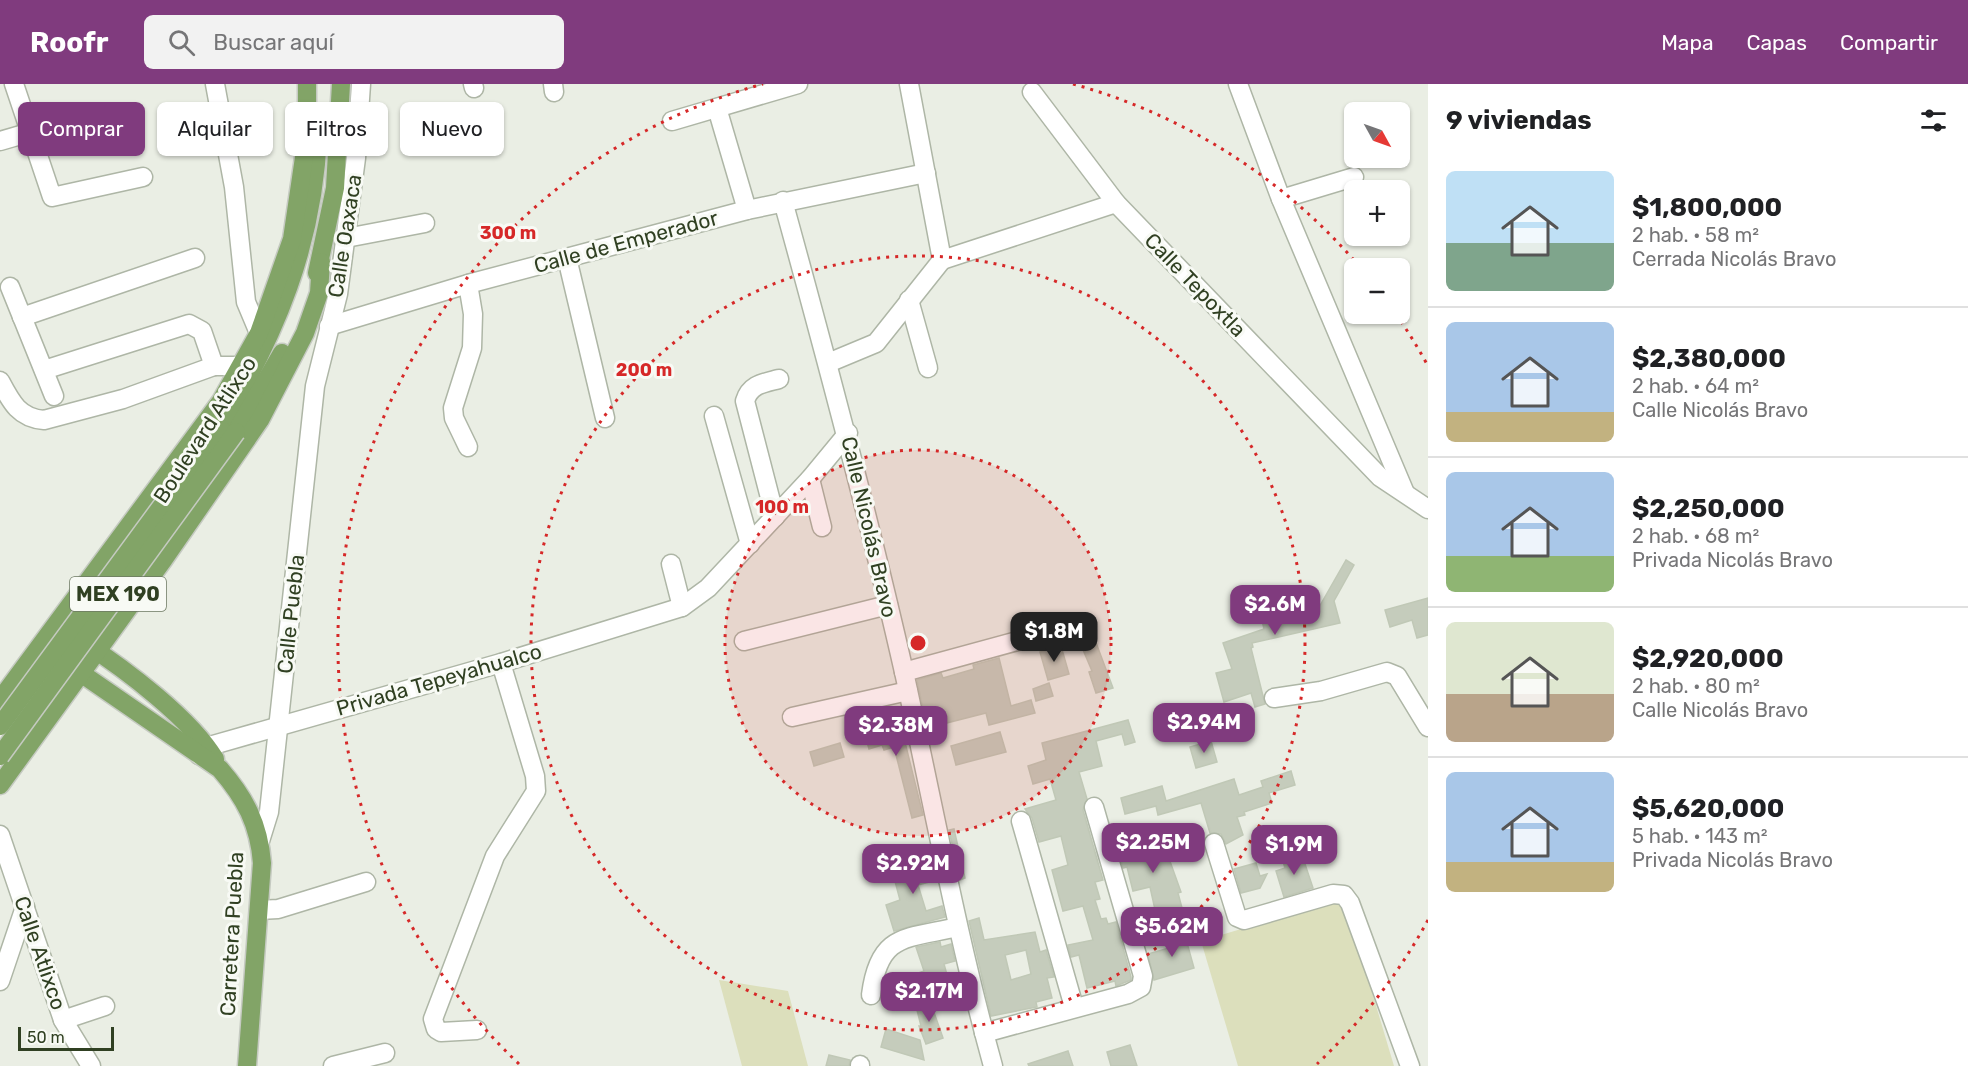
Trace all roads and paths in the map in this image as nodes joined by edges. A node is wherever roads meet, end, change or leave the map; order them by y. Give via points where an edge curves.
1 (14, 84) edge
2 (215, 84) edge
3 (307, 84) edge
4 (319, 84) edge
5 (341, 84) edge
6 (362, 84) edge
7 (798, 84) edge
8 (909, 84) edge
9 (1238, 84) edge
10 (1032, 92) dead end
11 (20, 102) edge
12 (717, 108) junction
13 (672, 121) dead end
14 (18, 136) edge
15 (0, 141) edge
16 (39, 156) edge
17 (926, 173) junction
18 (142, 177) dead end
19 (1354, 177) dead end
20 (1281, 199) junction
21 (783, 201) junction
22 (1116, 203) junction
23 (747, 210) junction
24 (425, 223) dead end
25 (346, 238) junction
26 (195, 258) dead end
27 (567, 258) junction
28 (942, 260) junction
29 (321, 262) junction
30 (468, 284) junction
31 (10, 287) dead end
32 (909, 300) junction
33 (22, 317) junction
34 (329, 326) junction
35 (259, 333) junction
36 (828, 363) junction
37 (214, 366) junction
38 (241, 366) junction
39 (928, 368) dead end
40 (44, 370) junction
41 (779, 379) dead end
42 (0, 381) edge
43 (315, 386) joint
44 (54, 396) dead end
45 (714, 416) dead end
46 (605, 418) dead end
47 (228, 429) junction
48 (848, 433) junction
49 (468, 447) dead end
50 (810, 479) junction
51 (1405, 493) junction
52 (1428, 509) edge
53 (775, 517) junction
54 (822, 527) dead end
55 (750, 544) junction
56 (104, 562) junction
57 (671, 564) dead end
58 (135, 599) junction
59 (888, 605) junction
60 (682, 607) junction
61 (117, 624) junction
62 (55, 627) junction
63 (1050, 632) dead end
64 (744, 641) dead end
65 (41, 646) junction
66 (97, 651) junction
67 (501, 663) junction
68 (119, 667) junction
69 (81, 672) junction
70 (904, 672) junction
71 (908, 691) junction
72 (1274, 698) dead end
73 (0, 700) edge
74 (792, 717) dead end
75 (1427, 720) edge
76 (0, 726) edge
77 (279, 726) junction
78 (202, 751) junction
79 (0, 756) edge
80 (0, 785) edge
81 (1094, 807) dead end
82 (1021, 821) dead end
83 (0, 836) edge
84 (260, 841) junction
85 (1214, 843) dead end
86 (366, 882) dead end
87 (25, 907) junction
88 (259, 910) junction
89 (958, 927) junction
90 (0, 981) edge
91 (871, 994) dead end
92 (105, 1006) dead end
93 (1074, 1007) junction
94 (63, 1020) junction
95 (477, 1030) dead end
96 (984, 1032) junction
97 (385, 1053) dead end
98 (91, 1066) edge
99 (247, 1066) edge
100 (333, 1066) edge
101 (993, 1066) edge
102 (1410, 1066) edge

1 - 11 street
2 - 35 street via 234,187 246,302
3 - 35 main road via 307,137 291,239
4 - 47 main road, MEX 190 via 316,170 293,281
5 - 29 main road, Boulevard Atlixco / MEX 190 via 336,188
6 - 25 street, Calle Oaxaca
7 - 12 street
8 - 17 street
9 - 20 street
10 - 22 street, Calle Tepoxtla
12 - 13 street
12 - 23 street
14 - 15 street
16 - 18 street via 52,197
17 - 21 street, Calle de Emperador
17 - 28 street
19 - 20 street
20 - 51 street
21 - 23 street, Calle de Emperador
21 - 36 street, Calle Nicolás Bravo
22 - 28 street
22 - 51 street, Calle Tepoxtla via 1380,477
23 - 27 street, Calle de Emperador
24 - 25 street
25 - 34 street, Calle Oaxaca
26 - 33 street
27 - 30 street, Calle de Emperador
27 - 46 street
28 - 32 street
29 - 47 main road, Boulevard Atlixco / MEX 190 via 282,352
29 - 58 main road via 320,293 305,333 260,420
30 - 34 street, Calle de Emperador
30 - 49 street via 473,314 472,348 453,408
31 - 33 street
32 - 36 street via 876,343
32 - 39 street
33 - 40 street
34 - 43 street, Calle Oaxaca
35 - 38 main road
36 - 48 street, Calle Nicolás Bravo
37 - 38 street
37 - 40 street via 202,332 189,324
37 - 42 street via 123,399 44,420 31,419 19,412
38 - 56 main road via 221,401
40 - 44 street
41 - 53 street via 753,387 745,401
43 - 77 street, Calle Puebla
45 - 55 street
47 - 76 main road, MEX 190, bridge
47 - 79 main road, Boulevard Atlixco / MEX 190, bridge
48 - 50 street, Privada Tepeyahualco
48 - 59 street, Calle Nicolás Bravo
50 - 53 street, Privada Tepeyahualco
50 - 54 street
51 - 52 street, Calle Tepoxtla
53 - 55 street, Privada Tepeyahualco
55 - 60 street, Privada Tepeyahualco via 708,588
56 - 58 main road via 112,584
56 - 62 main road
57 - 60 street
58 - 61 main road
59 - 64 street
59 - 70 street, Calle Nicolás Bravo
60 - 67 street, Privada Tepeyahualco
61 - 66 main road
61 - 68 main road via 110,651
62 - 65 main road
62 - 66 main road
63 - 70 street
65 - 69 main road
65 - 73 main road
66 - 68 main road
66 - 69 main road
67 - 77 street, Privada Tepeyahualco
67 - 95 street via 536,776 536,791 495,856 433,1019 441,1032
68 - 78 main road via 171,710
69 - 78 main road
69 - 80 main road
70 - 71 street, Calle Nicolás Bravo
71 - 74 street
71 - 89 street, Calle Nicolás Bravo
72 - 75 street via 1321,691 1386,672 1397,676 1414,708
77 - 78 street, Privada Tepeyahualco
77 - 84 street, Calle Puebla via 269,812
78 - 84 main road, Carretera Puebla via 238,789 251,812
81 - 93 street via 1143,976 1140,987 1128,994
82 - 93 street
83 - 87 street, Calle Atlixco
84 - 88 main road, Carretera Puebla
85 - 102 street via 1237,918 1244,920 1333,894 1344,895
86 - 88 street via 278,909
87 - 90 street
87 - 94 street, Calle Atlixco
88 - 99 main road, Carretera Puebla
89 - 91 street via 896,942 883,952
89 - 96 street, Calle Nicolás Bravo
92 - 94 street
93 - 96 street
94 - 98 street, Calle Atlixco
96 - 101 street, Calle Nicolás Bravo
97 - 100 street

